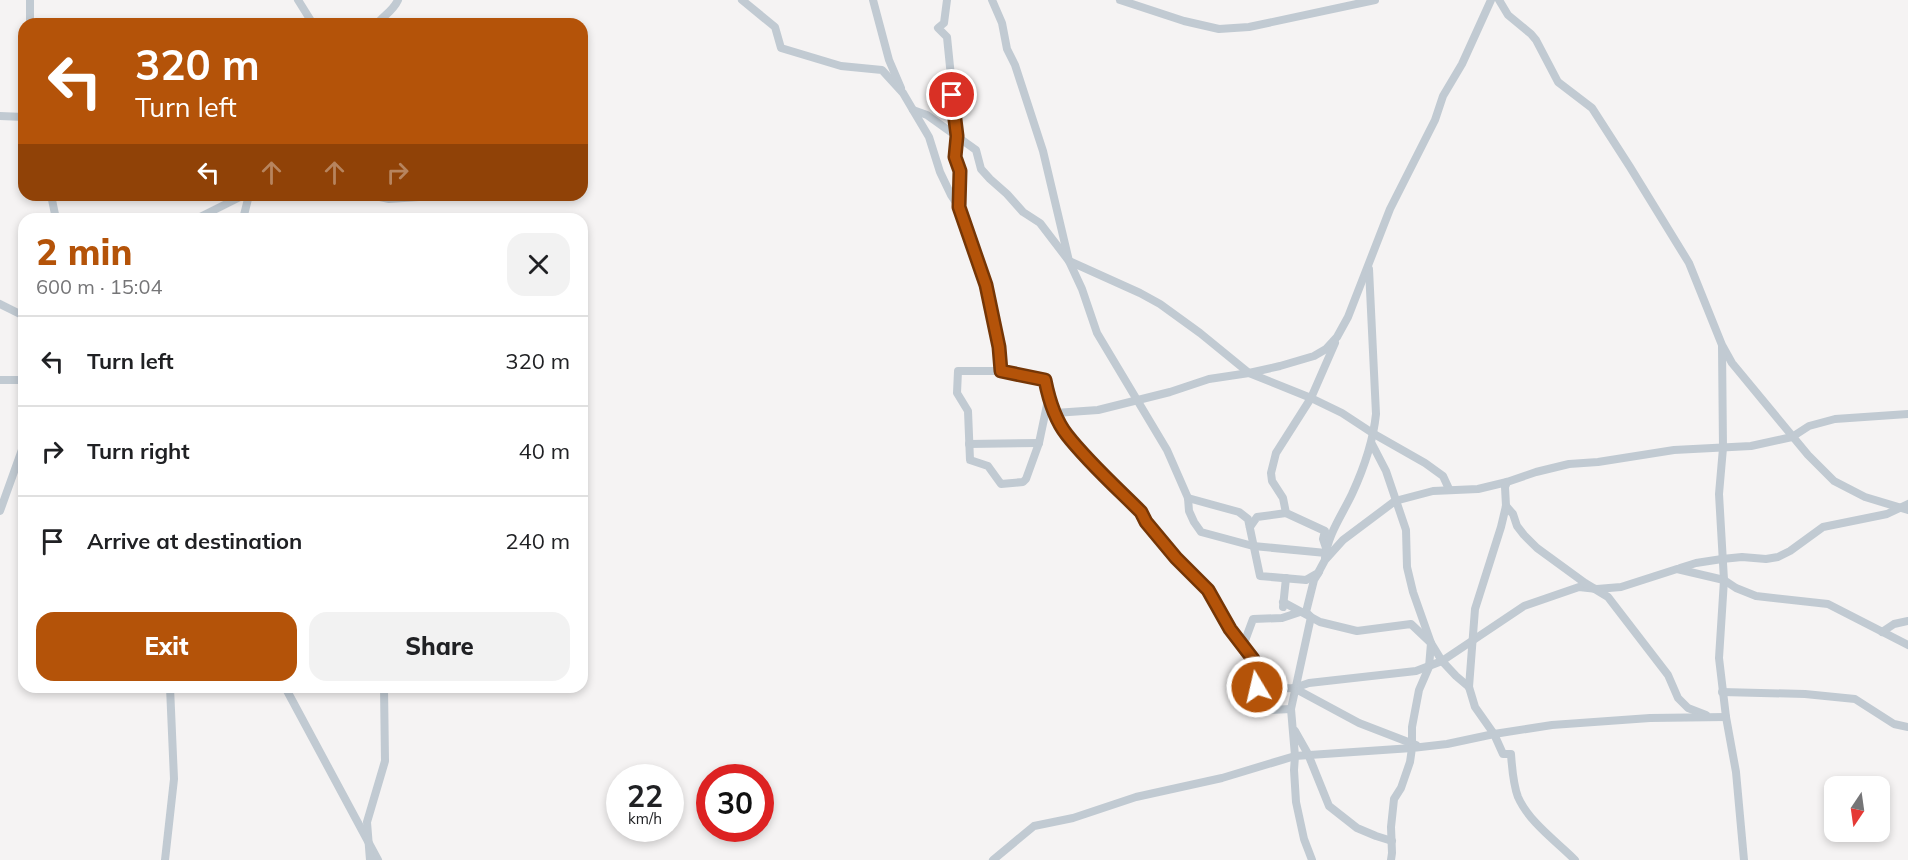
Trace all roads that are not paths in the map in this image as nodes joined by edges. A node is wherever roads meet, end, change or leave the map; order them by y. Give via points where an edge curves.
1 (30, 0) edge
2 (298, 0) edge
3 (398, 0) edge
4 (742, 0) edge
5 (873, 0) edge
6 (947, 0) edge
7 (992, 0) edge
8 (1120, 0) edge
9 (1375, 0) edge
10 (1491, 0) edge
11 (1499, 0) edge
12 (30, 18) edge
13 (309, 18) edge
14 (382, 18) edge
15 (903, 93) junction
16 (913, 110) junction
17 (0, 116) edge
18 (18, 117) edge
19 (957, 136) junction
20 (232, 201) edge
21 (959, 207) junction
22 (208, 213) edge
23 (1069, 261) junction
24 (1370, 262) junction
25 (0, 304) edge
26 (18, 313) edge
27 (1338, 337) junction
28 (1722, 345) junction
29 (1001, 371) junction
30 (1249, 373) junction
31 (0, 380) edge
32 (18, 380) edge
33 (1048, 398) junction
34 (1311, 398) junction
35 (1136, 399) junction
36 (1054, 413) junction
37 (1908, 414) edge
38 (1374, 434) junction
39 (1792, 437) junction
40 (1039, 443) junction
41 (969, 444) junction
42 (1372, 444) junction
43 (1723, 448) junction
44 (18, 461) edge
45 (1507, 482) junction
46 (1449, 489) junction
47 (1188, 498) junction
48 (1395, 501) junction
49 (1908, 504) edge
50 (1506, 507) junction
51 (1903, 509) edge
52 (0, 511) edge
53 (1286, 513) junction
54 (1250, 527) junction
55 (1253, 546) junction
56 (1326, 554) junction
57 (1722, 559) junction
58 (1677, 569) junction
59 (1286, 578) junction
60 (1724, 580) junction
61 (1598, 589) junction
62 (1282, 602) junction
63 (1305, 614) junction
64 (1285, 616) junction
65 (1908, 621) edge
66 (1882, 632) junction
67 (1474, 640) junction
68 (1431, 643) junction
69 (1908, 645) edge
70 (1243, 646) junction
71 (1442, 661) junction
72 (1430, 667) junction
73 (1469, 687) junction
74 (1294, 688) junction
75 (1267, 690) junction
76 (1722, 692) junction
77 (170, 693) edge
78 (288, 693) edge
79 (384, 693) edge
80 (1290, 709) junction
81 (1713, 717) junction
82 (1726, 717) junction
83 (1908, 727) edge
84 (1293, 728) junction
85 (1494, 734) junction
86 (1416, 746) junction
87 (1308, 754) junction
88 (1295, 756) junction
89 (368, 841) junction
90 (1392, 841) junction
91 (1393, 858) edge
92 (165, 860) edge
93 (370, 860) edge
94 (378, 860) edge
95 (993, 860) edge
96 (1312, 860) edge
97 (1575, 860) edge
98 (1744, 860) edge

1 - 12 street
2 - 13 street
3 - 14 street via 394,9
4 - 15 street via 775,27 781,48 841,66 882,70
5 - 15 street via 889,60
6 - 19 street via 944,23 938,28 947,37
7 - 23 street via 1043,151
8 - 9 street via 1219,29 1249,27
10 - 24 street via 1390,209
11 - 28 street via 1508,15 1536,40 1558,82 1592,108 1689,263
15 - 16 street
16 - 19 street
16 - 21 street via 930,137 940,172
17 - 18 street
19 - 21 street
19 - 23 street via 976,150 986,174 1023,212 1040,223
20 - 22 street
21 - 29 street via 986,285
23 - 30 street via 1160,304
23 - 35 street via 1097,333
24 - 27 street
24 - 38 street
25 - 26 street
27 - 30 street via 1314,356
27 - 34 street
28 - 39 street
28 - 43 street
29 - 33 street via 1045,380
29 - 41 street via 958,371 957,393 968,411
30 - 34 street
30 - 35 street via 1209,379
31 - 32 street
33 - 36 street
33 - 40 street
34 - 38 street
34 - 53 street via 1276,453 1271,473
35 - 36 street via 1098,410
35 - 47 street via 1167,450
36 - 70 street via 1067,435 1208,590
37 - 39 street via 1835,419 1809,426
38 - 42 street
38 - 46 street via 1443,476
39 - 43 street
39 - 51 street via 1834,481 1865,497
40 - 41 street
40 - 41 street via 1025,481 1004,484 988,466 970,460
42 - 48 street
42 - 56 street
43 - 45 street via 1674,450 1569,464
43 - 57 street via 1719,488
44 - 52 street
45 - 46 street via 1478,489
45 - 50 street
46 - 48 street
47 - 54 street via 1239,512 1248,519
47 - 55 street via 1189,512 1202,532
48 - 56 street
48 - 68 street via 1406,530 1407,567 1413,592
49 - 51 street
50 - 61 street via 1537,548
50 - 67 street via 1475,609
51 - 57 street via 1823,527 1778,557
53 - 54 street via 1257,517
53 - 56 street via 1325,531
54 - 55 street
55 - 56 street
55 - 59 street via 1260,576
56 - 59 street via 1318,573 1306,580
56 - 63 street
57 - 58 street
57 - 60 street
58 - 60 street
58 - 61 street via 1621,587
59 - 62 street
60 - 66 street via 1756,596 1828,604
60 - 76 street via 1719,658
61 - 67 street via 1580,587 1524,606
61 - 81 street via 1615,605 1668,675 1678,698 1688,708
62 - 63 street
62 - 64 street
63 - 64 street
63 - 68 street via 1320,622 1358,631 1411,624
63 - 74 street
64 - 70 street via 1252,620
65 - 66 street
66 - 69 street
67 - 71 street
67 - 73 street
68 - 71 street
68 - 72 street
70 - 75 street via 1253,659 1252,672 1258,689
71 - 72 street
71 - 73 street
72 - 74 street
72 - 86 street via 1419,690 1412,727
73 - 85 street via 1475,707
74 - 75 street
74 - 80 street
74 - 86 street via 1359,723
75 - 80 street via 1269,710
76 - 82 street
76 - 83 street via 1855,699 1894,724
77 - 92 street via 174,780
78 - 89 street
79 - 89 street via 385,761 367,822
80 - 84 street
81 - 82 street
81 - 85 street via 1552,725
82 - 98 street via 1736,772
84 - 87 street
84 - 88 street
85 - 86 street
85 - 97 street via 1503,754 1511,754 1518,796 1525,808
86 - 87 street
86 - 90 street via 1394,799
87 - 88 street
87 - 90 street via 1329,806 1357,828
88 - 95 street via 1034,826
88 - 96 street via 1296,802
89 - 93 street
89 - 94 street
90 - 91 street

